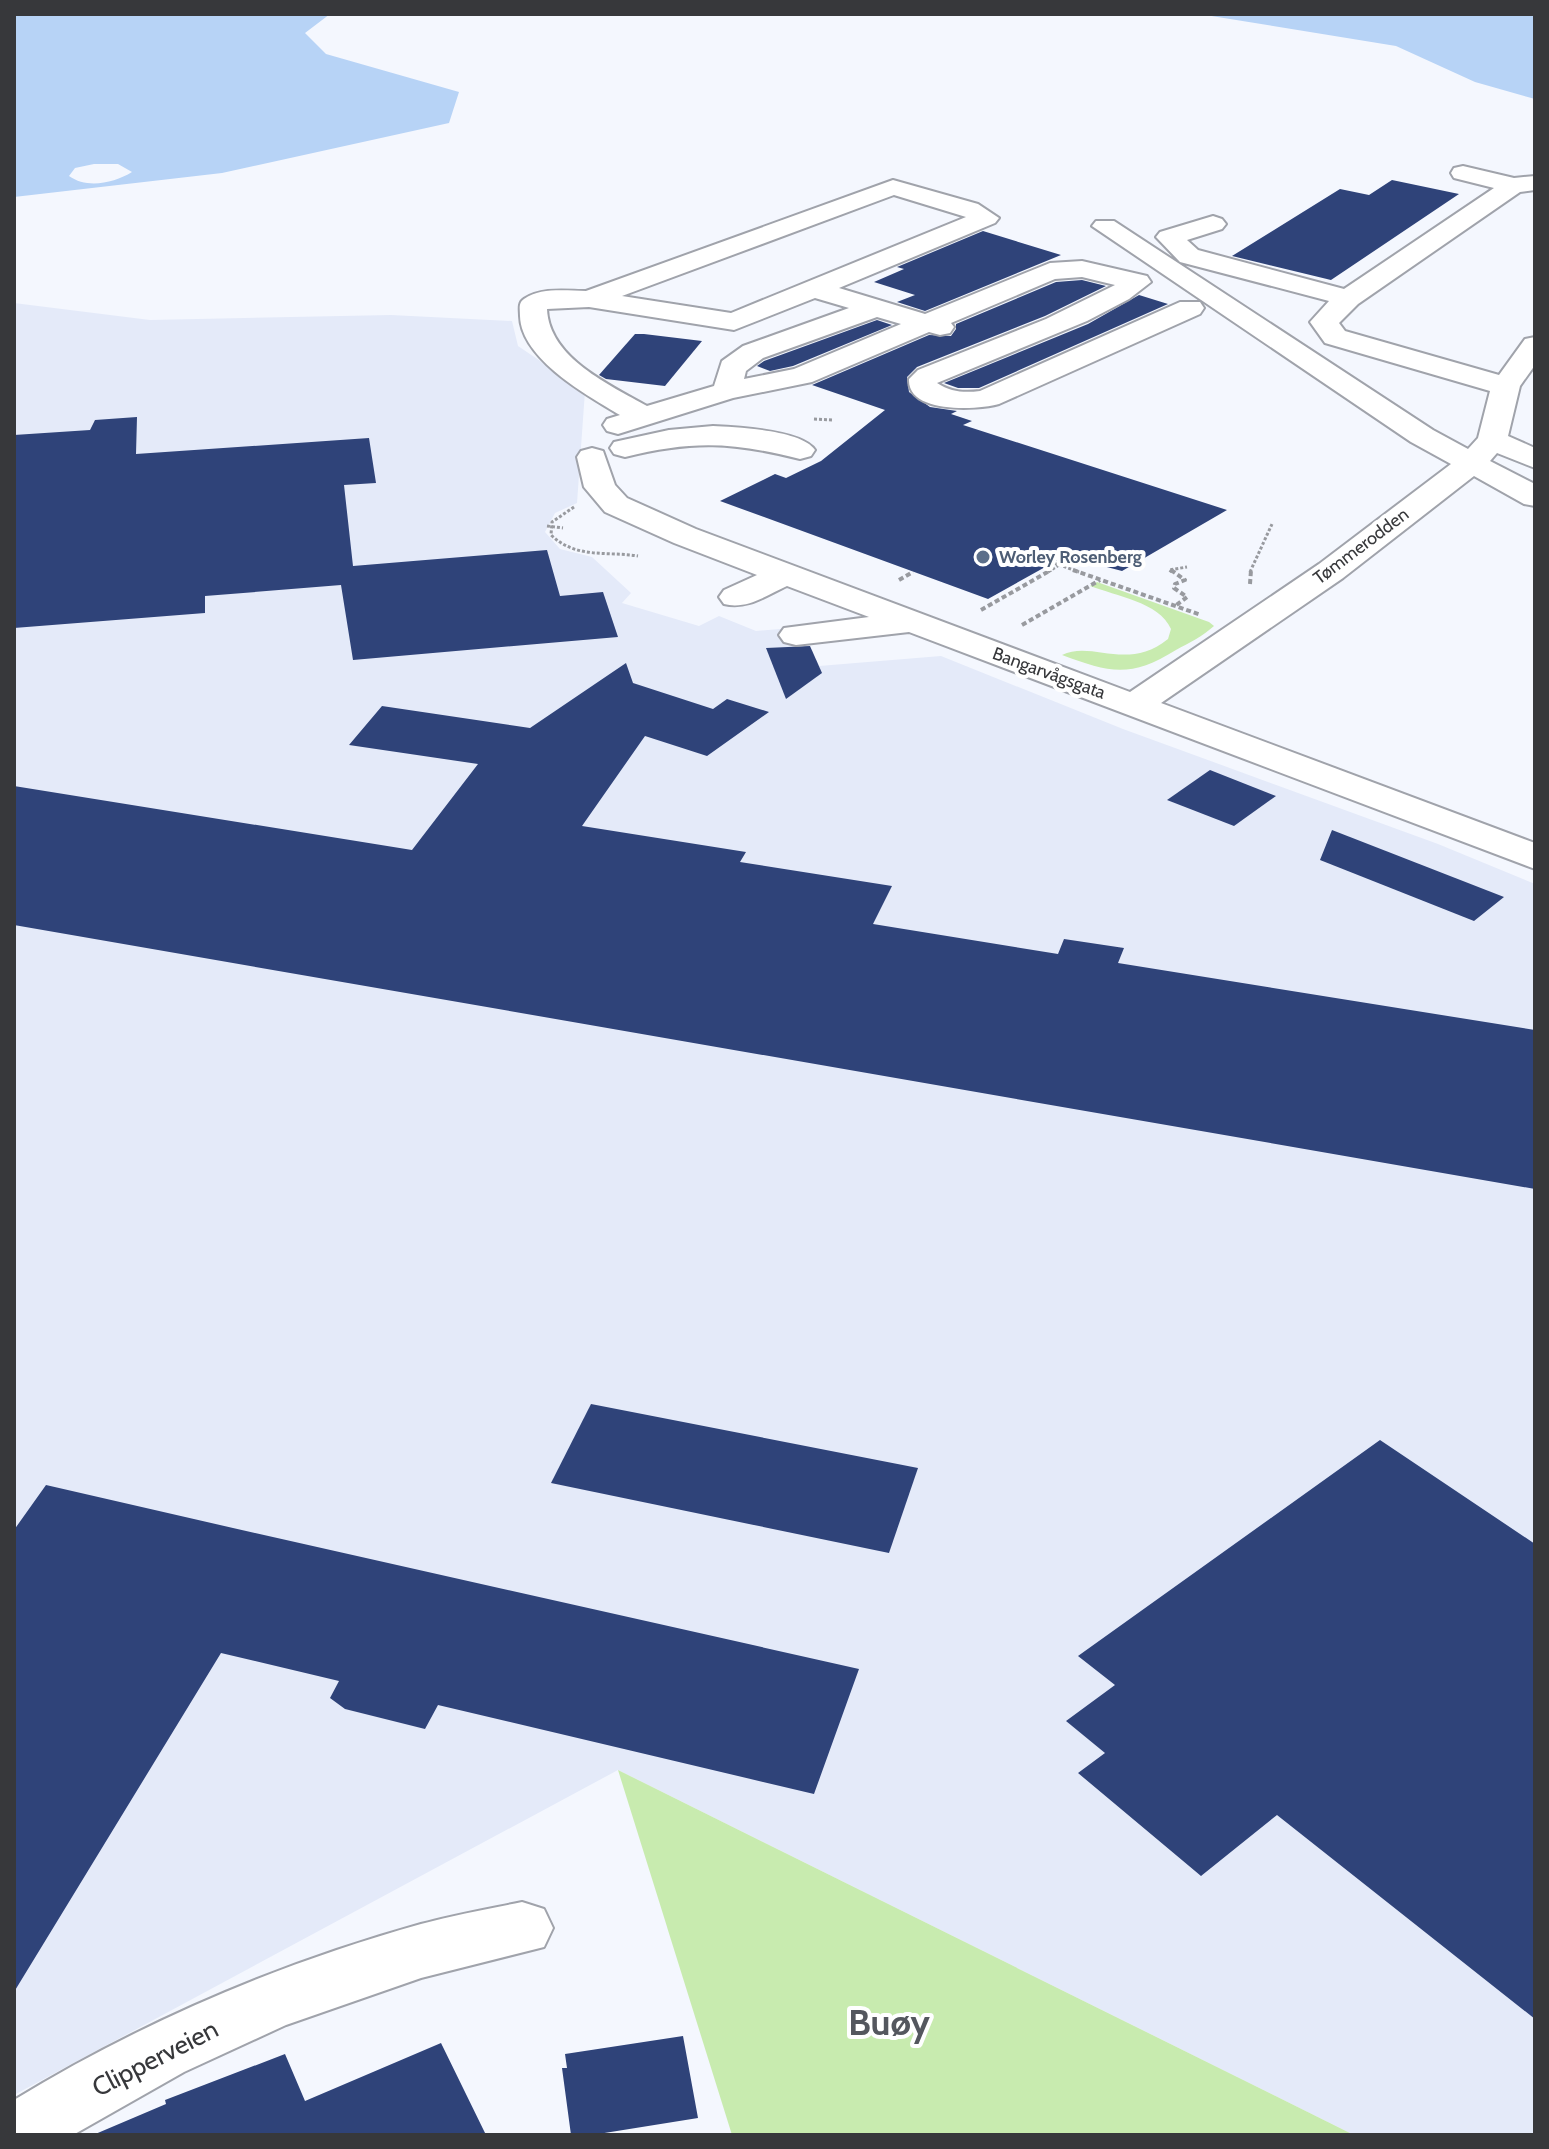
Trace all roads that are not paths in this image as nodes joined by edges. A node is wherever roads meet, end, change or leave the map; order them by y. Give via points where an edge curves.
1 (1463, 173) dead end
2 (1524, 184) edge
3 (1213, 224) dead end
4 (1105, 226) dead end
5 (814, 289) junction
6 (1348, 298) junction
7 (589, 299) junction
8 (875, 308) junction
9 (1190, 308) dead end
10 (928, 323) junction
11 (1535, 345) edge
12 (1003, 346) junction
13 (1506, 386) junction
14 (727, 391) junction
15 (643, 416) junction
16 (800, 450) dead end
17 (1482, 452) junction
18 (592, 457) junction
19 (1535, 459) edge
20 (1535, 497) edge
21 (786, 574) junction
22 (736, 597) dead end
23 (912, 623) junction
24 (796, 635) dead end
25 (1136, 704) junction
26 (1535, 857) edge
27 (522, 1928) dead end
28 (16, 2135) edge

1 - 2 street
2 - 6 street
3 - 6 street via 1169,237 1189,256
4 - 17 street via 1422,436
5 - 7 street via 734,322
5 - 7 street via 986,218 893,187
5 - 8 street
6 - 13 street via 1324,322 1335,337
7 - 15 street via 550,299 533,305 538,332 583,381
8 - 10 street
8 - 14 street via 753,352 732,367
9 - 12 street via 989,398 952,399 922,384 931,374
10 - 12 street
10 - 12 street via 1059,269 1138,282
10 - 14 street via 802,376
11 - 13 street
13 - 17 street
14 - 15 street
15 - 18 street via 603,436
16 - 18 street via 751,436 720,434 656,440
17 - 19 street
17 - 20 street
17 - 25 street, Tømmerodden via 1331,571
18 - 21 street, Bangarvågsgata via 600,487 616,505
21 - 22 street
21 - 23 street, Bangarvågsgata
23 - 24 street
23 - 25 street, Bangarvågsgata
25 - 26 street, Bangarvågsgata
27 - 28 street, Clipperveien via 421,1951 300,1991 181,2042

